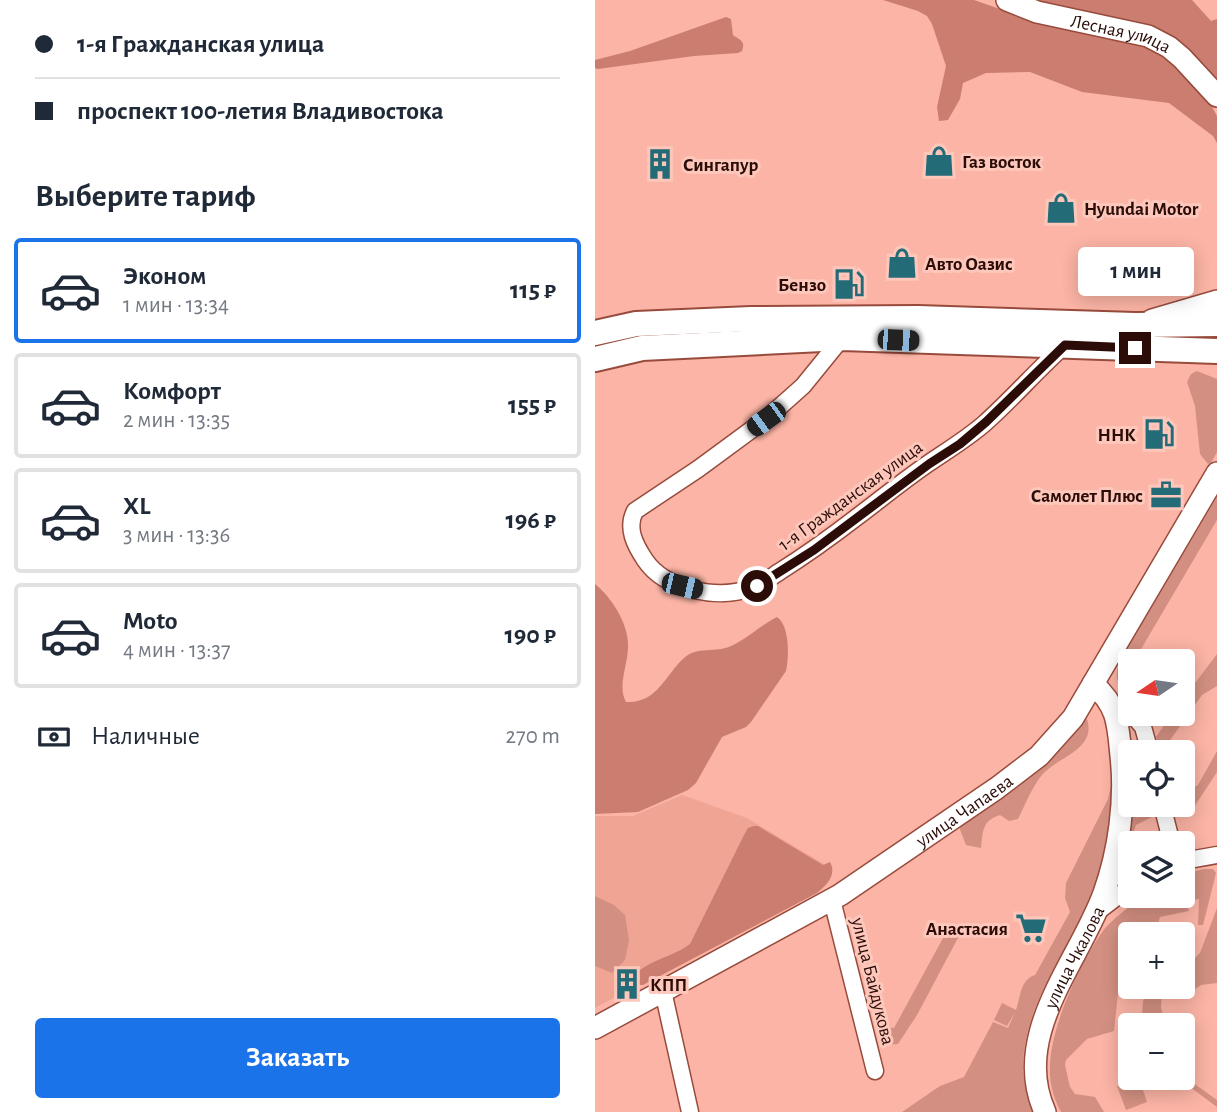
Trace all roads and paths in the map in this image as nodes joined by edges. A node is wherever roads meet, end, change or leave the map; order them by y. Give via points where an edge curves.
1 (1007, 0) edge
2 (1217, 96) edge
3 (1217, 301) edge
4 (1217, 324) edge
5 (1135, 325) junction
6 (595, 333) edge
7 (842, 338) junction
8 (1065, 345) junction
9 (1217, 352) edge
10 (595, 359) edge
11 (1217, 473) edge
12 (1093, 684) junction
13 (1118, 706) edge
14 (1125, 726) edge
15 (1217, 855) edge
16 (1195, 859) edge
17 (1118, 896) edge
18 (832, 900) junction
19 (1096, 913) junction
20 (663, 991) junction
21 (595, 1028) edge
22 (875, 1072) dead end
23 (690, 1112) edge
24 (1045, 1112) edge

1 - 2 main road, Лесная улица via 1037,12 1148,36 1182,58
3 - 5 main road
4 - 5 highway
5 - 6 highway via 918,318 751,319 636,324
7 - 8 highway
7 - 8 street, 1-я Гражданская улица via 803,386 766,419 635,511 631,533 649,567 682,586 713,593 751,589 814,550 960,444
7 - 10 highway via 642,348
8 - 9 highway
11 - 12 main road, улица Чапаева
12 - 13 main road
12 - 18 main road, улица Чапаева via 1073,718 1039,756
14 - 19 main road, улица Чкалова via 1119,827 1110,875
15 - 16 street
17 - 19 street
18 - 20 main road, улица Чапаева
18 - 22 street, улица Байдукова
19 - 24 main road, улица Чкалова via 1055,993 1036,1045 1037,1091
20 - 21 main road, улица Чапаева
20 - 23 street

